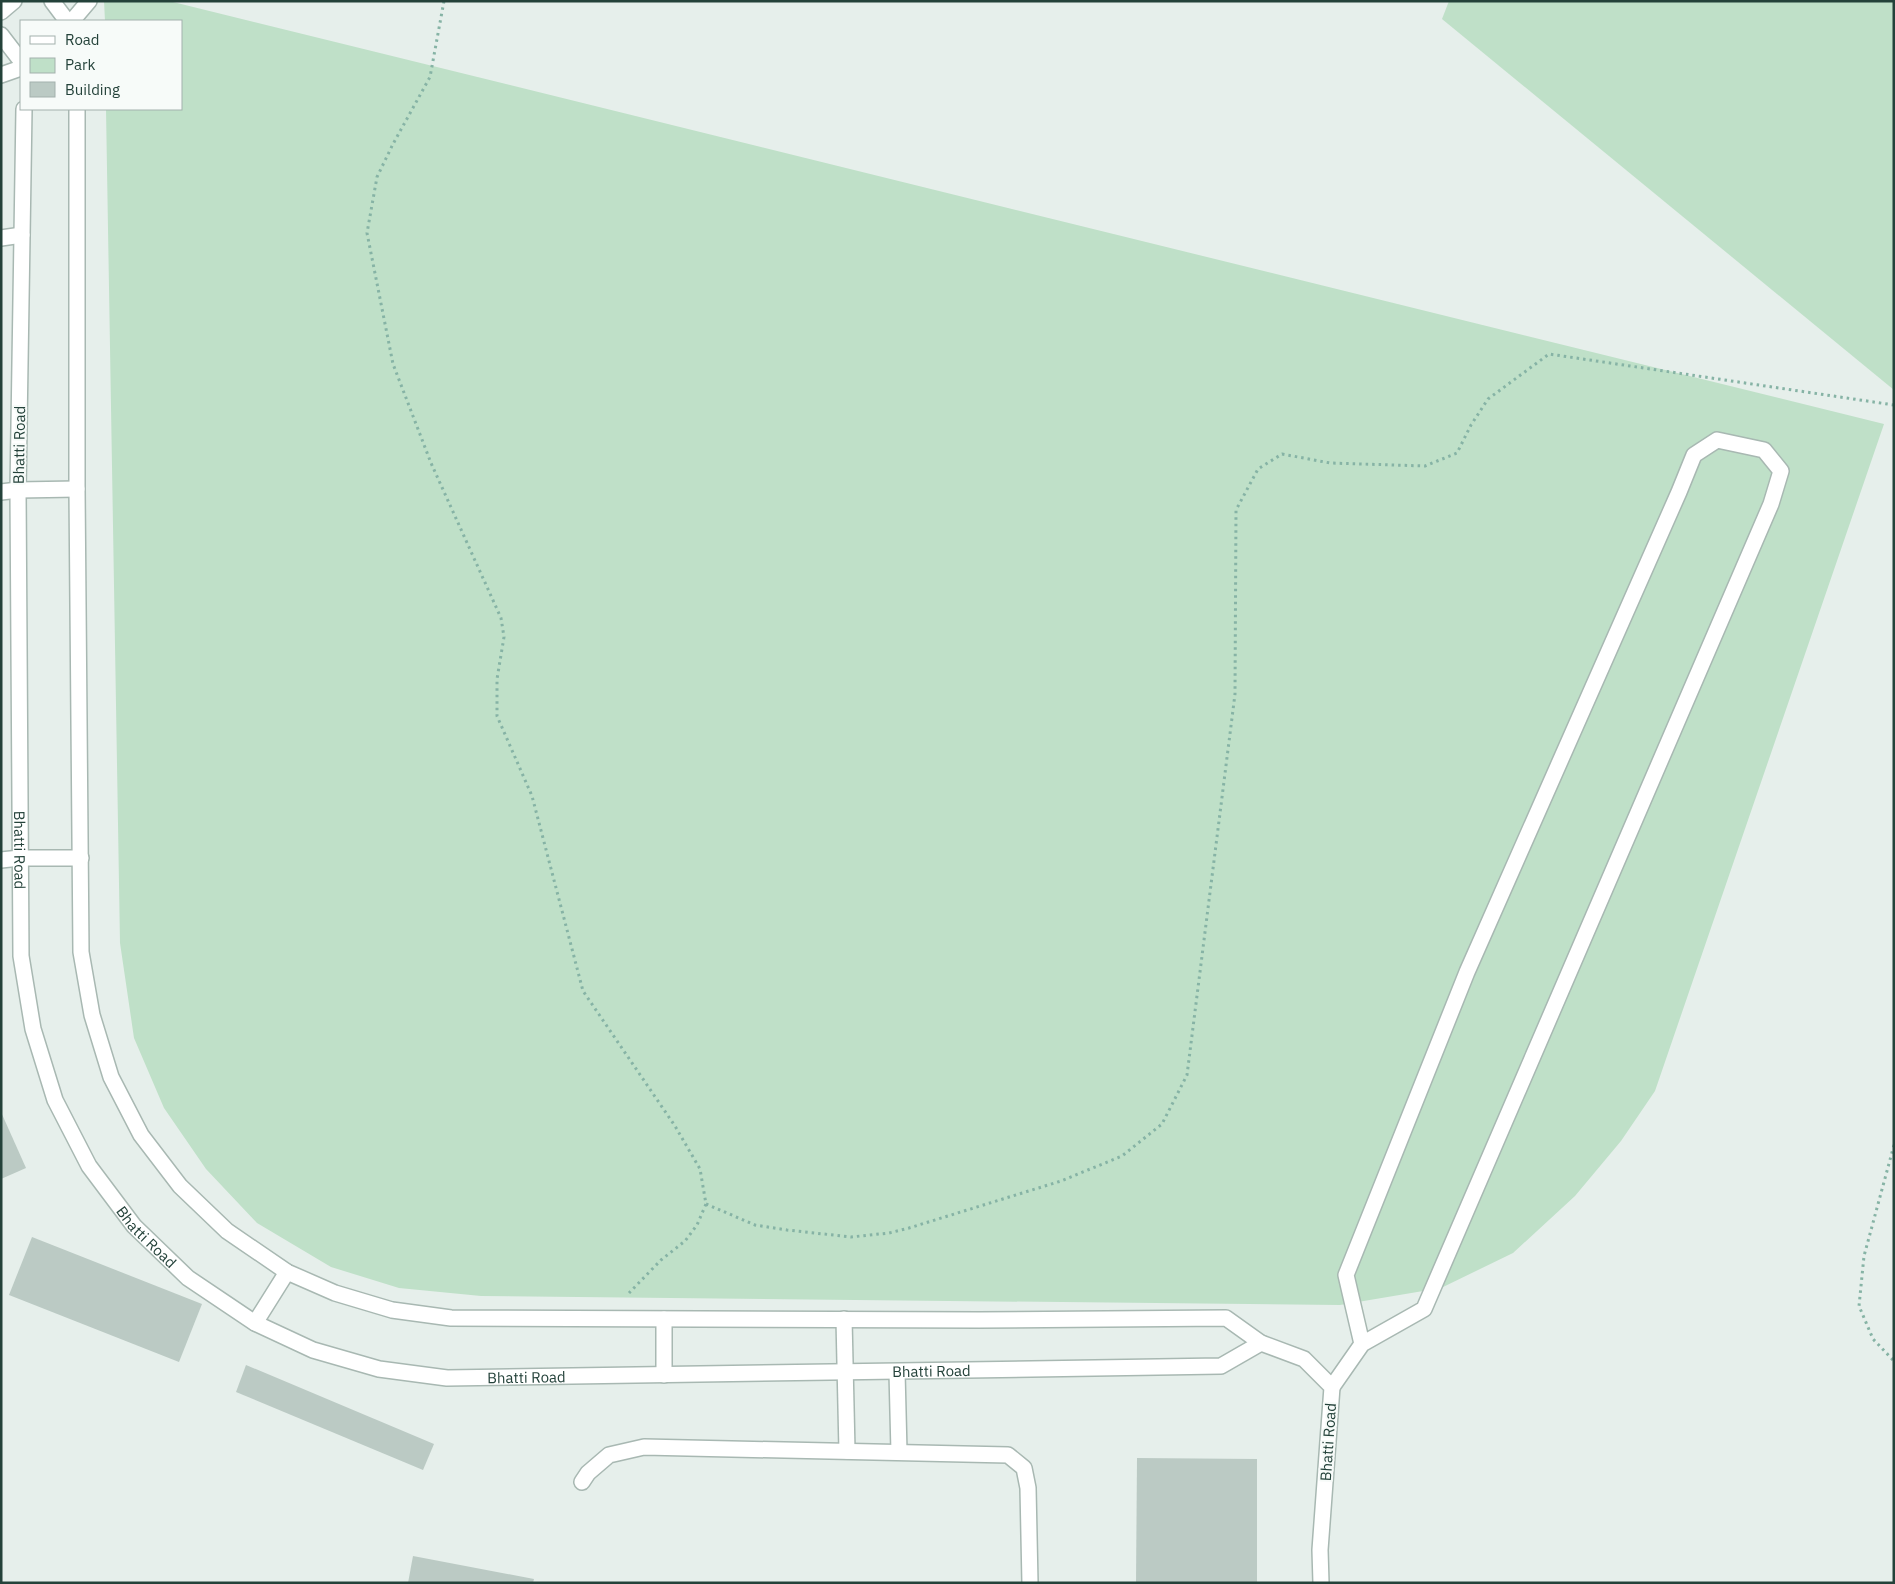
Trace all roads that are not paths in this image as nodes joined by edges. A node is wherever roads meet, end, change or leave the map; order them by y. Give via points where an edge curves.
1 (14, 1) edge
2 (52, 1) edge
3 (89, 1) edge
4 (1, 12) edge
5 (66, 20) edge
6 (73, 20) edge
7 (1, 35) edge
8 (20, 60) edge
9 (20, 68) edge
10 (1, 76) edge
11 (24, 110) edge
12 (78, 110) edge
13 (22, 235) junction
14 (1, 238) edge
15 (77, 488) junction
16 (18, 490) junction
17 (1, 492) edge
18 (20, 858) junction
19 (81, 858) junction
20 (1, 860) edge
21 (286, 1272) junction
22 (664, 1319) junction
23 (844, 1319) junction
24 (255, 1323) junction
25 (1261, 1343) junction
26 (1362, 1344) junction
27 (845, 1372) junction
28 (897, 1372) junction
29 (664, 1375) junction
30 (1332, 1387) junction
31 (847, 1452) junction
32 (899, 1452) junction
33 (582, 1482) dead end
34 (1030, 1583) edge
35 (1321, 1583) edge

1 - 4 street
2 - 5 street
3 - 6 street
7 - 8 street
9 - 10 street
11 - 13 street, Bhatti Road
12 - 15 street, Bhatti Road
13 - 14 street
13 - 16 street, Bhatti Road
15 - 16 street
15 - 19 street, Bhatti Road
16 - 17 street
16 - 18 street, Bhatti Road
18 - 19 street
18 - 20 street
18 - 24 street, Bhatti Road via 21,956 33,1029 55,1100 89,1166 134,1226 188,1278
19 - 21 street, Bhatti Road via 81,952 92,1015 111,1077 141,1135 180,1186 227,1231
21 - 22 street, Bhatti Road via 335,1293 392,1310 451,1318
21 - 24 street
22 - 23 street, Bhatti Road
22 - 29 street
23 - 25 street, Bhatti Road via 1226,1318
23 - 27 street
24 - 29 street, Bhatti Road via 313,1350 379,1369 447,1378
25 - 28 street, Bhatti Road via 1221,1366
25 - 30 street, Bhatti Road via 1304,1359
26 - 26 street via 1346,1275 1467,972 1694,455 1717,440 1764,450 1781,471 1772,504 1424,1309
26 - 30 street
27 - 28 street, Bhatti Road
27 - 29 street, Bhatti Road
27 - 31 street
28 - 32 street
30 - 35 street, Bhatti Road via 1320,1550
31 - 32 street
31 - 33 street via 644,1447 608,1455
32 - 34 street via 1008,1455 1024,1468 1028,1488

